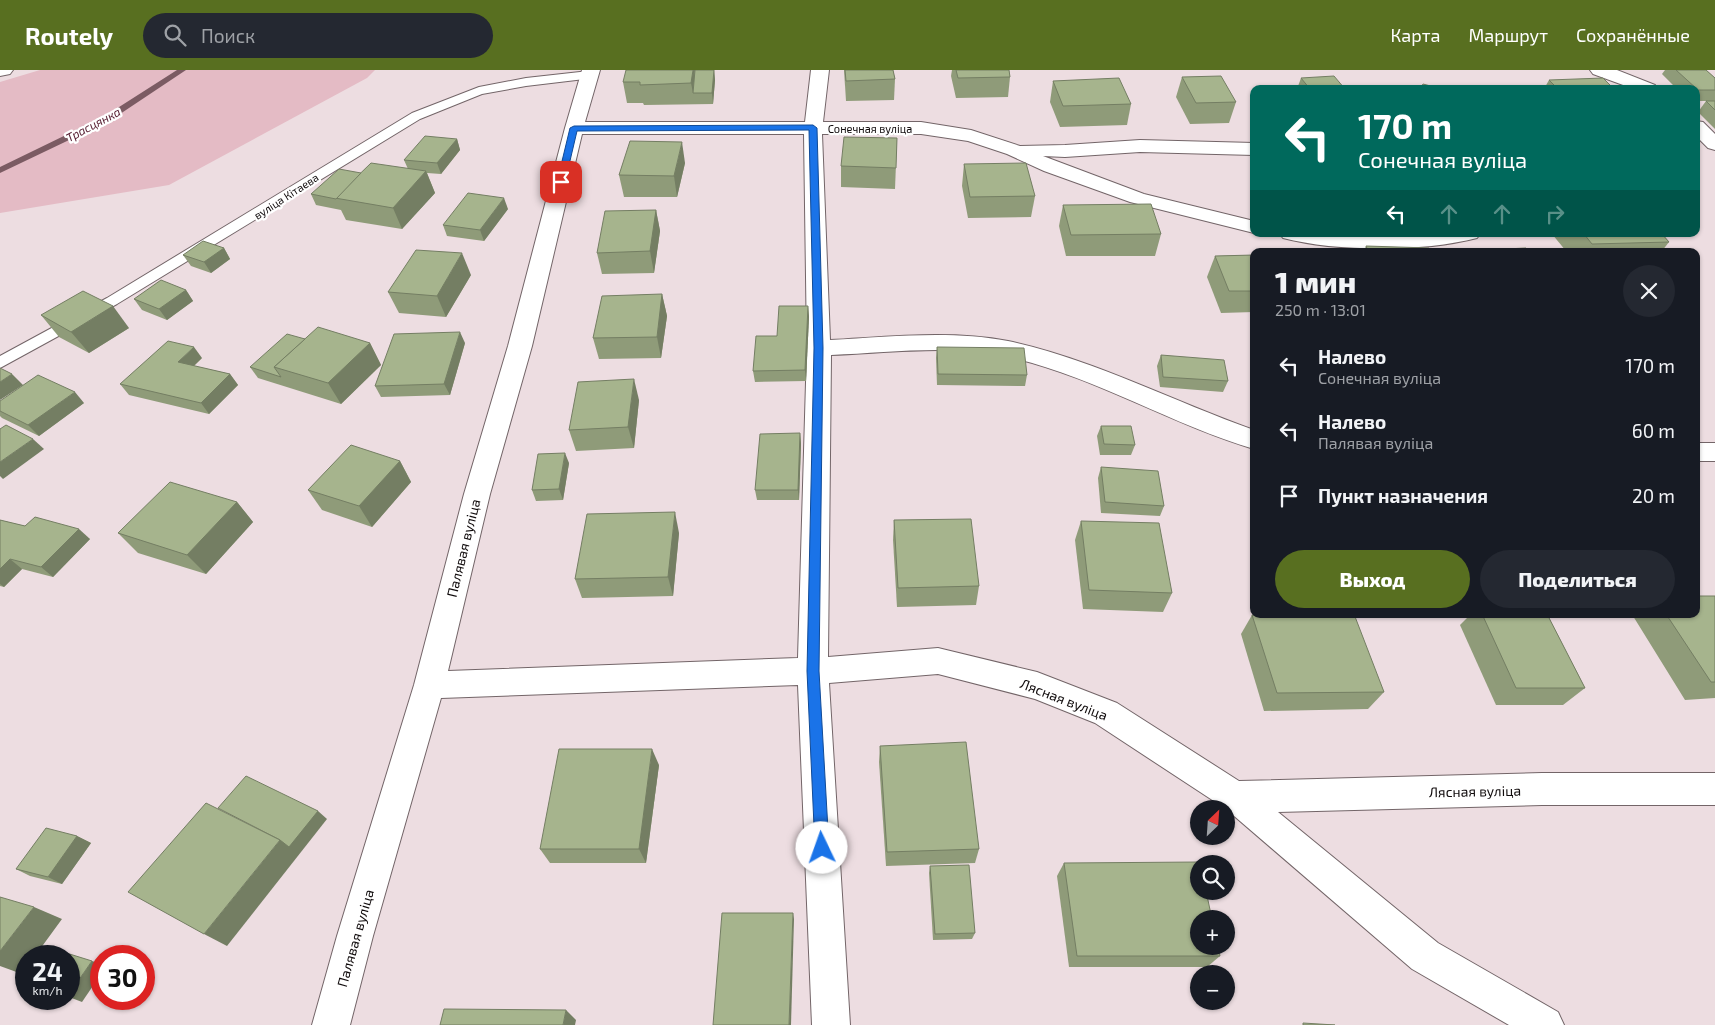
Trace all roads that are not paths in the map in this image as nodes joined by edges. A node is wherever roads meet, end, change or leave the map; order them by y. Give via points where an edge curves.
1 (820, 70) edge
2 (1599, 70) edge
3 (590, 73) edge
4 (1640, 85) edge
5 (574, 128) junction
6 (813, 128) junction
7 (1700, 130) edge
8 (1715, 144) edge
9 (1250, 149) edge
10 (1014, 150) junction
11 (1250, 226) edge
12 (1321, 237) edge
13 (1450, 237) edge
14 (819, 348) junction
15 (0, 363) edge
16 (1250, 439) edge
17 (1700, 452) edge
18 (1715, 452) edge
19 (813, 671) junction
20 (429, 685) junction
21 (1715, 789) edge
22 (1235, 797) junction
23 (331, 1025) edge
24 (830, 1025) edge
25 (1546, 1025) edge

1 - 6 street
2 - 4 street
3 - 5 street, Палявая вуліца
3 - 15 lane, вуліца Кітаева via 479,91 416,116 112,302
5 - 6 street, Сонечная вуліца
5 - 20 street, Палявая вуліца via 520,346 477,494
6 - 10 street, Сонечная вуліца via 921,128 971,136
6 - 14 street
7 - 8 street
9 - 10 street, Сонечная вуліца via 1140,146 1065,151
10 - 11 street, Сонечная вуліца via 1137,198
12 - 13 street via 1373,242
14 - 16 street via 952,342 1007,349 1058,362
14 - 19 street
17 - 18 street
19 - 20 street, Лясная вуліца
19 - 22 street, Лясная вуліца via 938,661 1037,686 1106,714
19 - 24 street
20 - 23 street, Палявая вуліца
21 - 22 street, Лясная вуліца via 1542,789
22 - 25 street, Лясная вуліца via 1425,956

